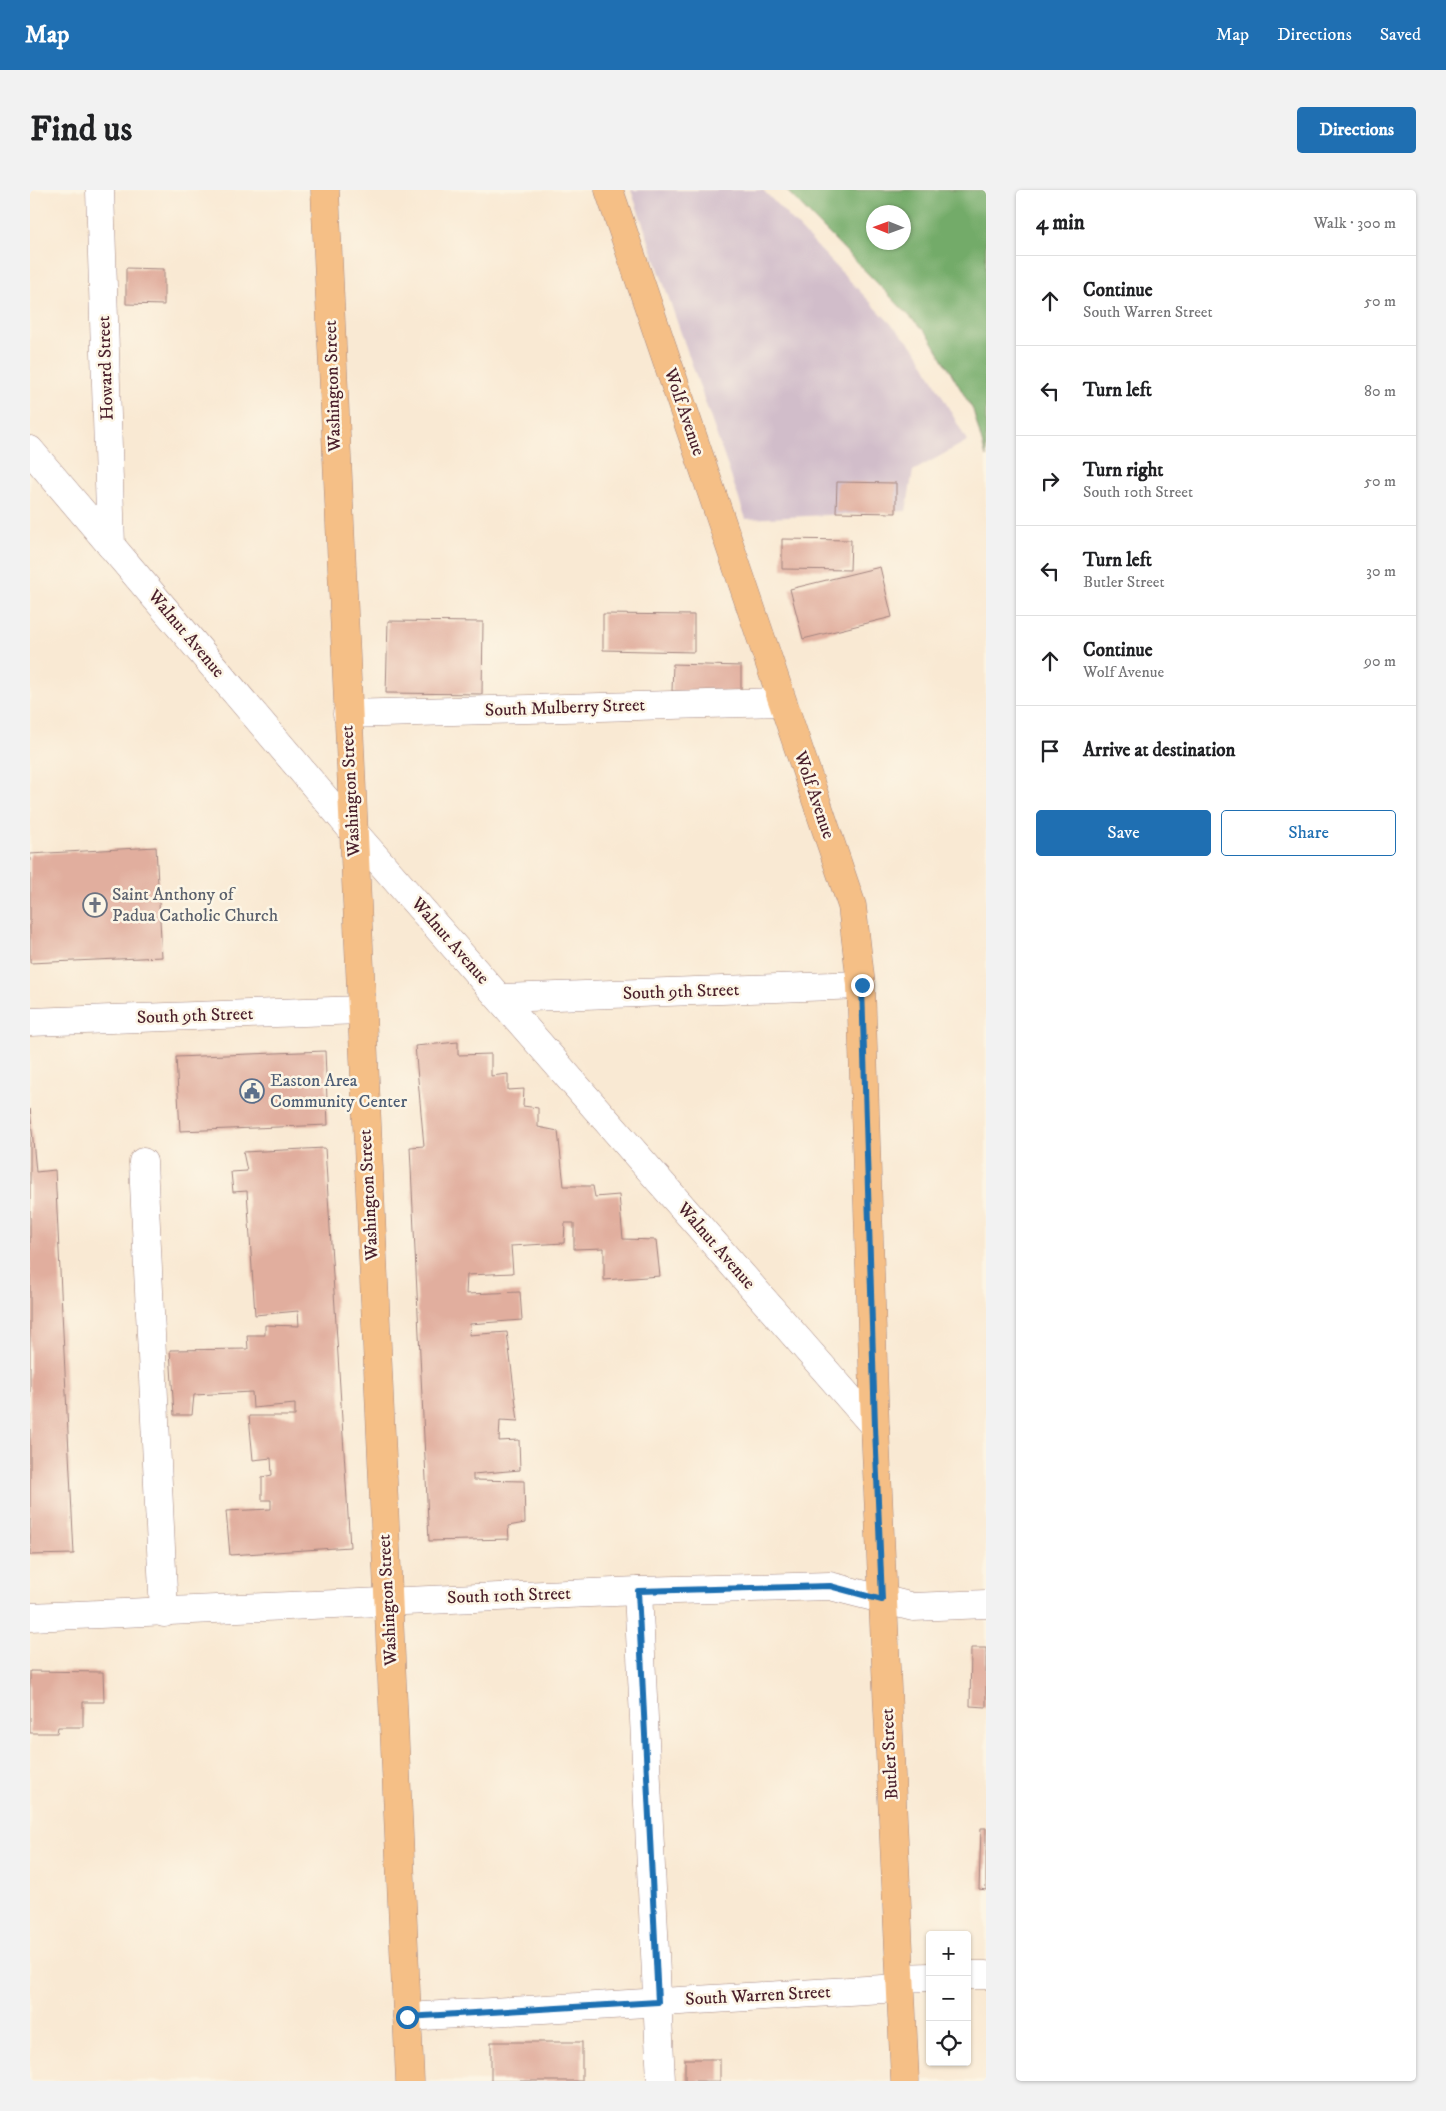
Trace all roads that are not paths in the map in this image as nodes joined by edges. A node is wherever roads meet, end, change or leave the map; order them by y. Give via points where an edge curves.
1 (100, 190) edge
2 (325, 190) edge
3 (609, 190) edge
4 (30, 450) edge
5 (111, 546) junction
6 (782, 702) junction
7 (347, 714) junction
8 (352, 830) junction
9 (862, 985) junction
10 (500, 998) junction
11 (361, 1010) junction
12 (30, 1022) edge
13 (143, 1162) dead end
14 (875, 1427) junction
15 (638, 1591) junction
16 (882, 1600) junction
17 (388, 1601) junction
18 (986, 1604) edge
19 (164, 1613) junction
20 (30, 1617) edge
21 (986, 1975) edge
22 (971, 1976) edge
23 (926, 1978) edge
24 (900, 1983) junction
25 (658, 2002) junction
26 (407, 2017) junction
27 (410, 2081) edge
28 (661, 2081) edge
29 (905, 2081) edge

1 - 5 street, Howard Street
2 - 7 main road, Washington Street
3 - 6 main road, Wolf Avenue
4 - 5 street, Walnut Avenue
5 - 8 street, Walnut Avenue
6 - 7 street, South Mulberry Street
6 - 9 main road, Wolf Avenue via 852,906
7 - 8 main road, Washington Street
8 - 10 street, Walnut Avenue
8 - 11 main road, Washington Street
9 - 10 street, South 9th Street
9 - 14 main road, Wolf Avenue
10 - 14 street, Walnut Avenue
11 - 12 street, South 9th Street
11 - 17 main road, Washington Street
13 - 19 street
14 - 16 main road, Butler Street
15 - 16 street, South 10th Street via 830,1586
15 - 17 street, South 10th Street
15 - 25 street
16 - 18 street, South 10th Street via 912,1607
16 - 24 main road, Butler Street
17 - 19 street, South 10th Street
17 - 26 main road, Washington Street
19 - 20 street, South 10th Street
21 - 22 street
23 - 24 street, South Warren Street
24 - 25 street, South Warren Street
24 - 29 main road, Butler Street
25 - 26 street, South Warren Street
25 - 28 street
26 - 27 main road, Washington Street

